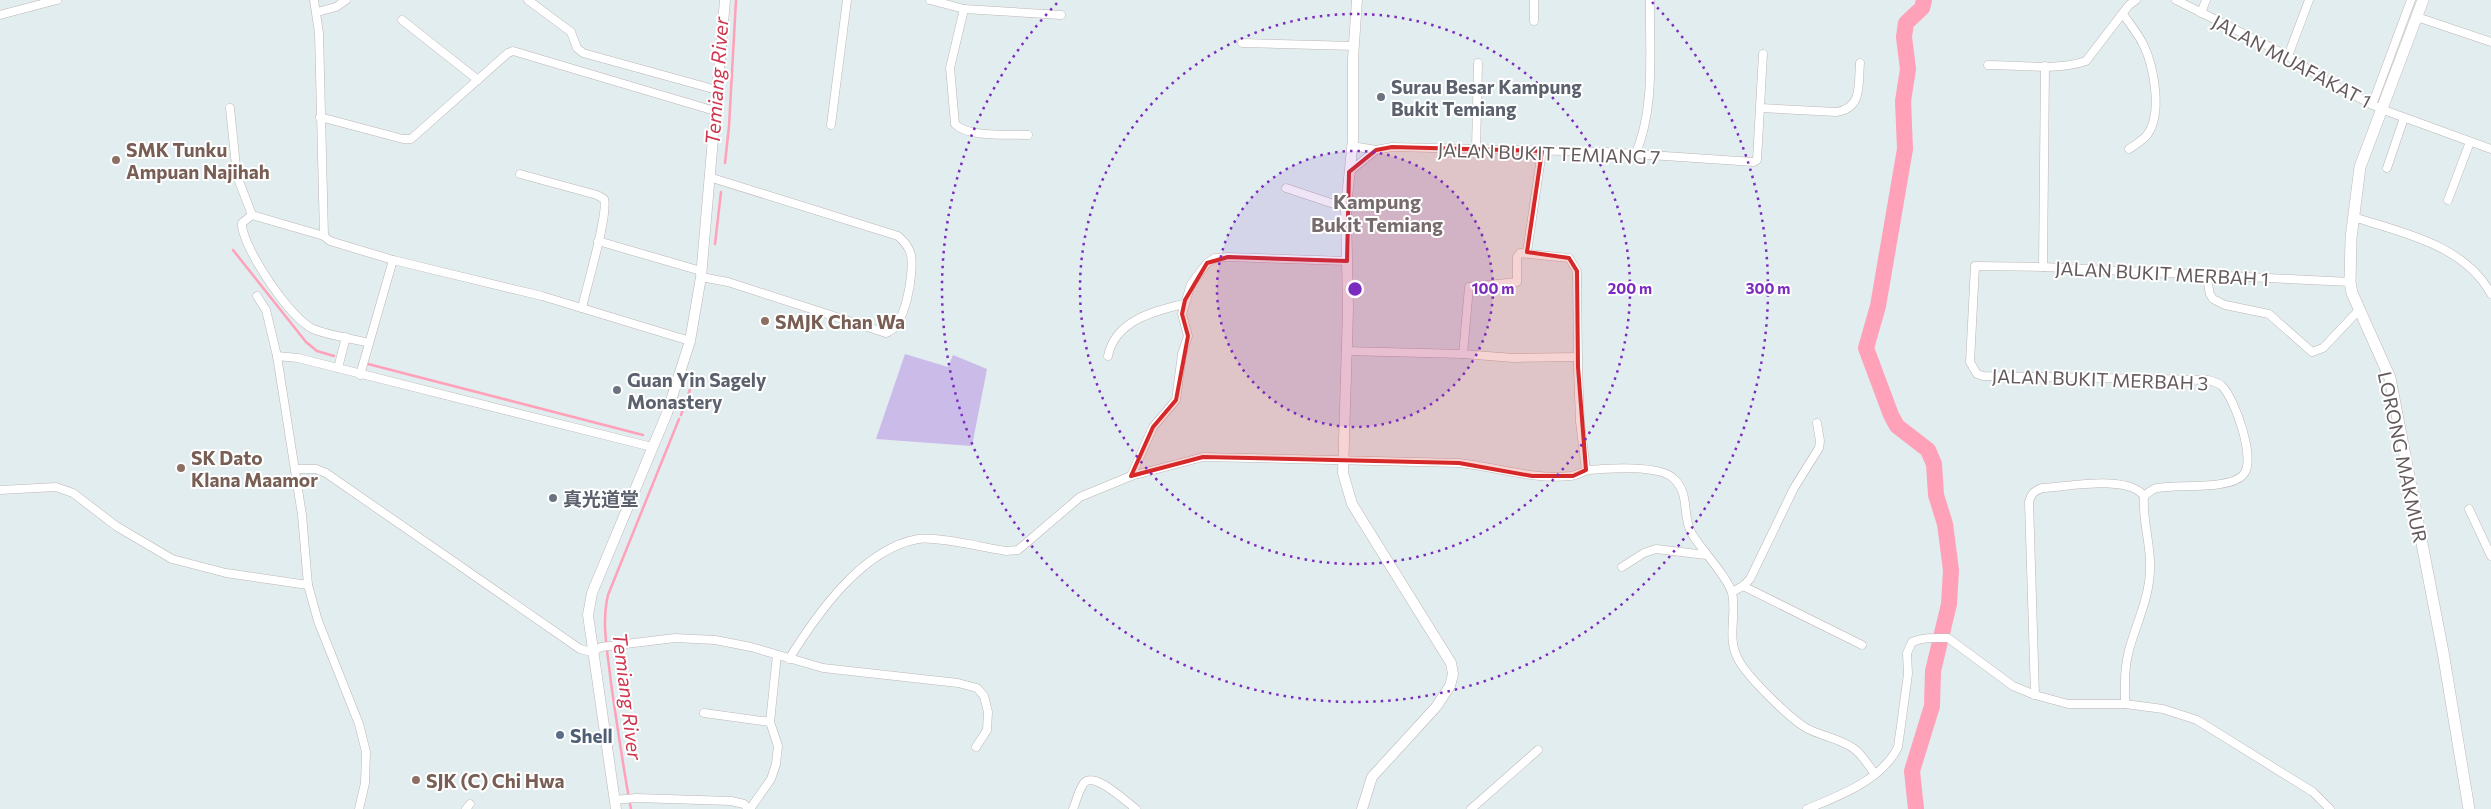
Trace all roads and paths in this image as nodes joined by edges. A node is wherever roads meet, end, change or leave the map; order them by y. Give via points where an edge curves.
1 (57, 0) edge
2 (314, 0) edge
3 (346, 0) edge
4 (528, 0) edge
5 (725, 0) edge
6 (847, 0) edge
7 (930, 0) edge
8 (1357, 0) edge
9 (1534, 0) edge
10 (1650, 0) edge
11 (2136, 0) edge
12 (2176, 0) edge
13 (2206, 0) edge
14 (2309, 0) edge
15 (2411, 0) edge
16 (2423, 0) edge
17 (964, 9) junction
18 (317, 12) junction
19 (2201, 13) junction
20 (2124, 14) junction
21 (0, 15) edge
22 (1061, 15) dead end
23 (2417, 16) junction
24 (402, 20) dead end
25 (1534, 21) dead end
26 (1242, 42) dead end
27 (2491, 42) edge
28 (1354, 46) junction
29 (1763, 54) dead end
30 (2288, 56) junction
31 (1478, 63) dead end
32 (1860, 63) dead end
33 (1988, 65) dead end
34 (2044, 66) junction
35 (478, 80) junction
36 (717, 90) junction
37 (2377, 107) junction
38 (230, 108) dead end
39 (1761, 108) junction
40 (715, 111) junction
41 (320, 117) junction
42 (2404, 118) junction
43 (831, 125) dead end
44 (1028, 135) dead end
45 (2470, 142) junction
46 (1352, 146) junction
47 (1476, 149) junction
48 (2129, 149) dead end
49 (1376, 150) junction
50 (2491, 150) edge
51 (1542, 151) junction
52 (1635, 155) junction
53 (2387, 168) dead end
54 (1349, 172) junction
55 (520, 174) dead end
56 (709, 177) junction
57 (1286, 188) dead end
58 (2448, 200) dead end
59 (1346, 208) junction
60 (252, 215) junction
61 (2353, 217) junction
62 (324, 236) junction
63 (598, 241) junction
64 (1527, 252) junction
65 (393, 260) junction
66 (1347, 261) junction
67 (1975, 266) joint
68 (2043, 267) junction
69 (701, 274) junction
70 (2206, 275) junction
71 (2350, 282) junction
72 (2491, 294) edge
73 (257, 296) dead end
74 (1184, 304) junction
75 (582, 308) junction
76 (2359, 310) junction
77 (346, 337) junction
78 (690, 342) junction
79 (369, 343) junction
80 (1346, 351) junction
81 (1463, 354) junction
82 (277, 356) junction
83 (1108, 356) dead end
84 (1578, 358) junction
85 (338, 368) junction
86 (360, 374) junction
87 (1817, 423) dead end
88 (652, 447) junction
89 (1343, 461) junction
90 (296, 468) junction
91 (1586, 470) junction
92 (1131, 476) junction
93 (0, 490) edge
94 (2144, 496) junction
95 (2469, 510) dead end
96 (1706, 555) junction
97 (2491, 556) edge
98 (1622, 567) dead end
99 (308, 585) junction
100 (1743, 586) junction
101 (1732, 592) junction
102 (1862, 645) dead end
103 (596, 649) junction
104 (777, 655) junction
105 (789, 659) junction
106 (2035, 695) junction
107 (2125, 704) junction
108 (704, 713) dead end
109 (770, 722) junction
110 (976, 747) dead end
111 (1538, 750) dead end
112 (1875, 774) junction
113 (618, 803) edge
114 (359, 809) edge
115 (749, 809) edge
116 (1073, 809) edge
117 (1136, 809) edge
118 (1362, 809) edge
119 (1471, 809) edge
120 (1807, 809) edge
121 (2330, 809) edge
122 (2469, 809) edge

1 - 21 street
2 - 18 street
3 - 18 street via 336,7
4 - 36 street via 566,27 583,53
5 - 36 street
6 - 43 street
7 - 17 street
8 - 28 street
9 - 25 street
10 - 52 street via 1648,97 1642,139
11 - 20 street via 2129,4
12 - 19 street, JALAN MUAFAKAT 1
13 - 19 street
14 - 30 street
15 - 37 street
16 - 23 main road, LORONG MAKMUR
17 - 22 street
17 - 44 street via 950,68 956,124 973,133
18 - 41 street
19 - 30 street, JALAN MUAFAKAT 1
20 - 34 street via 2086,61
20 - 48 street via 2146,52 2157,108 2147,135
23 - 27 street
23 - 37 main road, LORONG MAKMUR
24 - 35 street
26 - 28 street
28 - 46 street
29 - 39 street
30 - 37 street, JALAN MUAFAKAT 1 via 2326,81
31 - 47 street
32 - 39 street via 1857,97 1854,106 1847,110
33 - 34 street
34 - 68 street
35 - 40 street via 513,51
35 - 41 street via 411,139
36 - 40 street
37 - 42 street, JALAN MUAFAKAT 1
37 - 61 main road, LORONG MAKMUR via 2360,167
38 - 60 street via 237,176
39 - 52 street, JALAN BUKIT TEMIANG 7 via 1757,160
40 - 56 street
41 - 62 street
42 - 45 street, JALAN MUAFAKAT 1
42 - 53 street
45 - 50 street, JALAN MUAFAKAT 1
45 - 58 street
46 - 49 street, JALAN BUKIT TEMIANG 7
46 - 54 street
47 - 49 street, JALAN BUKIT TEMIANG 7 via 1392,147
47 - 51 street, JALAN BUKIT TEMIANG 7
49 - 54 street
51 - 52 street, JALAN BUKIT TEMIANG 7
51 - 64 street
54 - 59 street
55 - 63 street via 601,196 605,203
56 - 69 street
56 - 69 street via 898,236 911,255 910,291 895,326 886,333
57 - 59 street
59 - 66 street
60 - 62 street
60 - 77 street via 242,226 258,266 301,321 314,329
61 - 71 main road, LORONG MAKMUR
61 - 72 street via 2439,247 2466,265
62 - 65 street via 330,241
63 - 69 street
63 - 75 street
64 - 81 street via 1518,254 1517,282 1468,287
64 - 84 street via 1569,258 1575,264 1578,271
65 - 75 street
65 - 79 street
66 - 74 street via 1215,258 1197,273
66 - 80 street
67 - 68 street, JALAN BUKIT MERBAH 1
67 - 94 street, JALAN BUKIT MERBAH 3 via 1970,362 1977,374 2208,380 2221,385 2229,397 2248,447 2249,463 2243,475 2232,482 2155,488
68 - 70 street, JALAN BUKIT MERBAH 1
69 - 78 street
70 - 71 street, JALAN BUKIT MERBAH 1
70 - 76 street via 2213,299 2225,305 2268,314 2312,352 2323,348
71 - 76 main road, LORONG MAKMUR
73 - 82 street via 266,310
74 - 83 street via 1144,316 1120,330 1111,342
74 - 92 street via 1182,314 1188,336 1182,354 1176,400 1153,426
75 - 78 street
76 - 122 main road, LORONG MAKMUR via 2390,378 2396,403
77 - 79 street
77 - 85 street
78 - 88 street via 667,413
79 - 86 street
80 - 81 street
80 - 89 street
81 - 84 street
82 - 85 street
82 - 90 street
84 - 91 street via 1580,422
85 - 86 street
86 - 88 street
87 - 100 street via 1819,448 1794,488 1750,579
88 - 103 street via 592,593 588,615
89 - 91 street via 1459,463 1532,476 1573,476
89 - 92 street via 1203,457
89 - 118 street via 1346,490 1352,504 1450,662 1453,674 1450,686 1436,707 1372,777
90 - 99 street
90 - 103 street via 316,468 326,473 580,649
91 - 96 street via 1659,470 1672,477 1684,493 1688,526
92 - 105 street via 1080,496 1018,550 920,539 900,544 880,556 831,599
93 - 99 street via 56,487 73,493 116,526 172,559 226,573
94 - 106 street via 2139,490 2122,483 2042,488 2030,496
94 - 107 street via 2142,510 2150,569 2141,618 2127,658
95 - 97 street
96 - 98 street via 1656,550 1644,553
96 - 101 street
99 - 114 street via 318,620 359,724 366,752 365,782
100 - 101 street
100 - 102 street
101 - 112 street via 1732,639 1737,656 1748,672 1806,728 1853,747
103 - 104 street via 675,638 715,640
103 - 113 street
104 - 105 street
104 - 109 street
105 - 110 street via 846,672 958,683 977,688 984,696 988,712 987,730
106 - 107 street via 2068,704
106 - 112 street via 2014,686 1948,638 1921,638 1912,642 1907,653 1908,674 1898,747 1894,756
107 - 121 street via 2163,709 2197,720 2313,792
108 - 109 street
109 - 115 street via 778,746 776,764 771,779
111 - 119 street
112 - 120 street via 1847,792
113 - 115 street via 636,798 731,801 744,804
116 - 117 street via 1083,784 1090,780 1098,781

